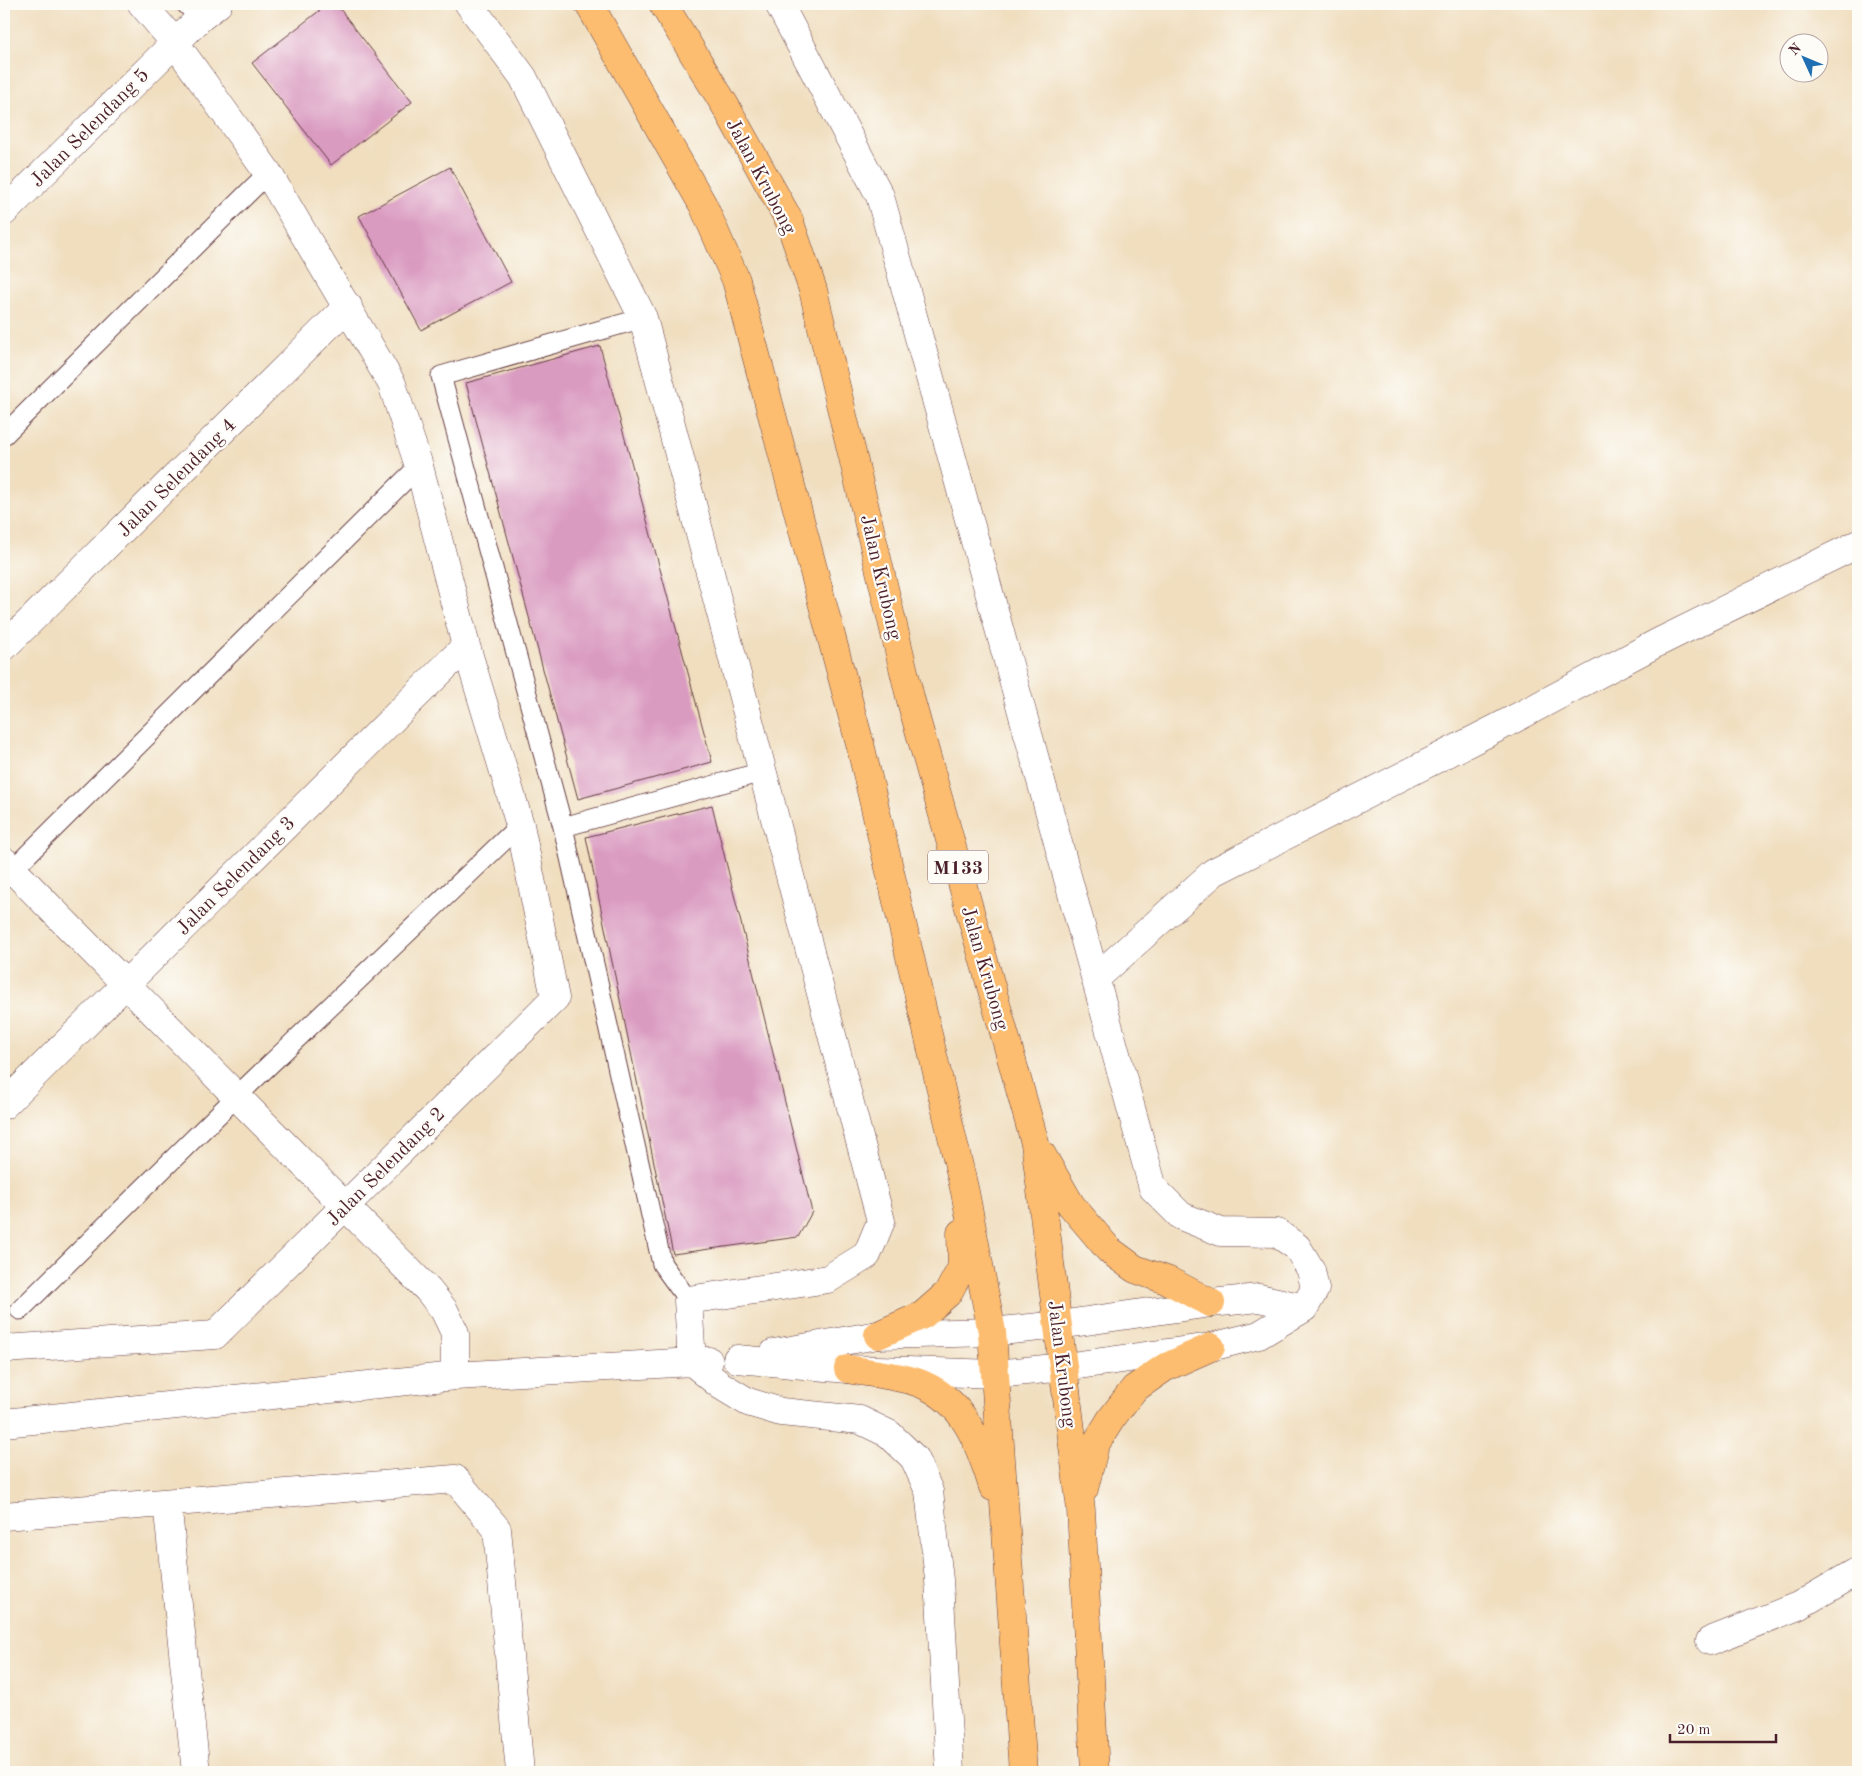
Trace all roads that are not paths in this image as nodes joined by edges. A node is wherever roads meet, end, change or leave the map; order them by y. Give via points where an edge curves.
1 (142, 4) edge
2 (469, 4) edge
3 (589, 4) edge
4 (663, 4) edge
5 (779, 4) edge
6 (201, 9) edge
7 (174, 43) junction
8 (268, 173) junction
9 (4, 212) edge
10 (348, 306) junction
11 (643, 318) junction
12 (4, 435) edge
13 (419, 466) junction
14 (1858, 544) edge
15 (466, 646) junction
16 (4, 647) edge
17 (762, 772) junction
18 (520, 825) junction
19 (563, 827) junction
20 (7, 870) edge
21 (1096, 978) junction
22 (126, 984) junction
23 (237, 1096) junction
24 (4, 1105) edge
25 (1035, 1143) junction
26 (965, 1192) junction
27 (345, 1206) junction
28 (688, 1300) junction
29 (1211, 1303) junction
30 (1304, 1308) junction
31 (20, 1310) dead end
32 (1059, 1325) junction
33 (992, 1332) junction
34 (878, 1335) junction
35 (1211, 1347) junction
36 (4, 1349) edge
37 (737, 1359) junction
38 (692, 1362) junction
39 (1064, 1367) junction
40 (848, 1369) junction
41 (996, 1374) junction
42 (455, 1376) junction
43 (4, 1424) edge
44 (167, 1503) junction
45 (1081, 1510) junction
46 (4, 1516) edge
47 (1006, 1524) junction
48 (1858, 1571) edge
49 (1710, 1641) dead end
50 (196, 1772) edge
51 (520, 1772) edge
52 (950, 1772) edge
53 (1022, 1772) edge
54 (1094, 1772) edge

1 - 7 street
2 - 11 street via 523,77
3 - 26 main road via 703,204 736,280 861,748
4 - 25 main road, Jalan Krubong / M133 via 726,107 789,220 813,290 911,701
5 - 21 street via 880,196
6 - 7 street, Jalan Selendang 5
7 - 8 street
7 - 9 street, Jalan Selendang 5
8 - 10 street
8 - 12 lane
10 - 13 street via 392,384
10 - 16 street, Jalan Selendang 4
11 - 17 street
11 - 19 lane via 441,376
13 - 15 street
13 - 20 lane
14 - 21 street via 1657,643 1214,872
15 - 18 street
15 - 22 street, Jalan Selendang 3
17 - 19 lane
17 - 28 street via 881,1222 867,1254 828,1279
18 - 23 lane
18 - 27 street, Jalan Selendang 2 via 554,998
19 - 28 lane via 662,1264
20 - 22 street
21 - 30 street via 1154,1188 1181,1216 1221,1232 1277,1233 1297,1247 1311,1270 1315,1289
22 - 23 street
22 - 24 street, Jalan Selendang 3
23 - 27 street
23 - 31 lane
25 - 29 main road via 1071,1205 1109,1250 1135,1269 1169,1281
25 - 32 main road, Jalan Krubong / M133
26 - 33 main road
26 - 34 main road via 961,1227 962,1267 948,1293 923,1315
27 - 36 street, Jalan Selendang 2 via 215,1335
27 - 42 street via 444,1310 455,1333
28 - 38 street
29 - 30 street via 1259,1298
29 - 32 street
30 - 35 street via 1259,1335
32 - 33 street
32 - 39 main road, Jalan Krubong / M133
33 - 34 street
33 - 41 main road
34 - 37 street
35 - 39 street
35 - 45 main road via 1164,1368 1134,1389 1095,1445
37 - 38 street
37 - 40 street
38 - 42 street
38 - 52 street via 748,1402 781,1412 860,1420 889,1434 914,1458 929,1491 939,1580
39 - 41 street
39 - 45 main road, Jalan Krubong / M133
40 - 41 street
40 - 47 main road via 924,1385 956,1406 977,1439
41 - 47 main road
42 - 43 street
44 - 46 street
44 - 50 street
44 - 51 street via 455,1479 498,1529
45 - 54 main road, Jalan Krubong / M133
47 - 53 main road
48 - 49 street via 1798,1606

